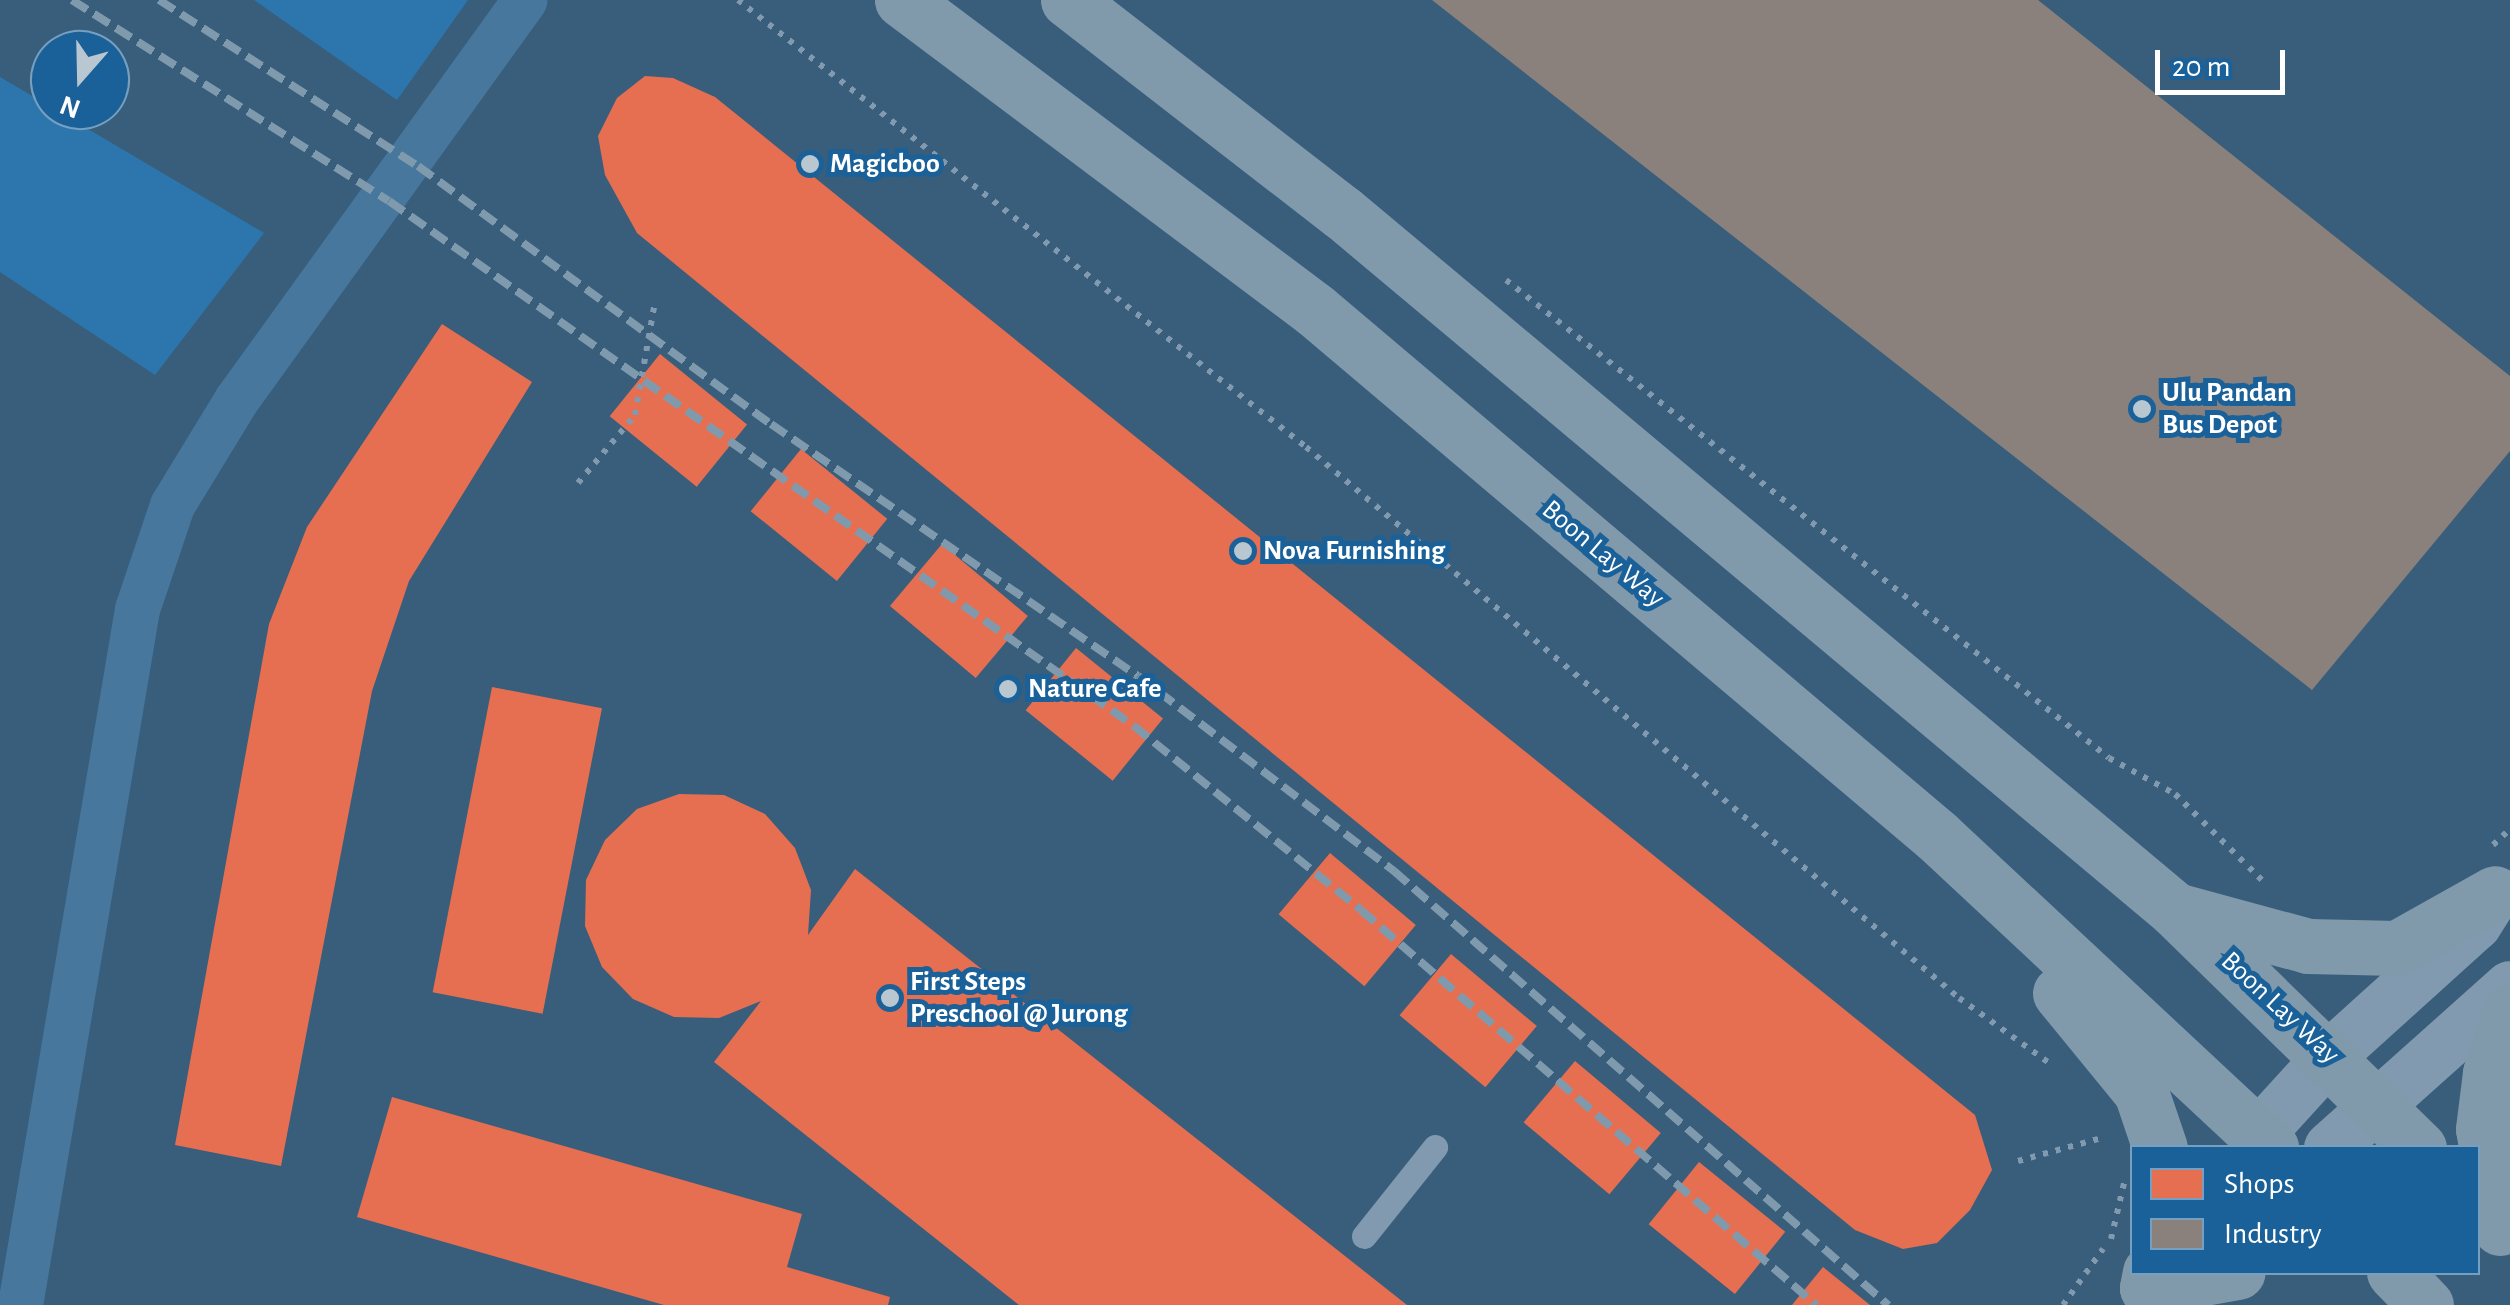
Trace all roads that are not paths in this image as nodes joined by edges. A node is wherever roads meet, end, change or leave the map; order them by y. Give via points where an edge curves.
1 (902, 0) edge
2 (1068, 0) edge
3 (1938, 836) junction
4 (2503, 884) edge
5 (2176, 910) junction
6 (2510, 987) edge
7 (2510, 1010) edge
8 (2332, 1055) junction
9 (2375, 1102) junction
10 (2261, 1143) edge
11 (2137, 1145) edge
12 (2333, 1145) edge
13 (2416, 1145) edge
14 (1435, 1146) dead end
15 (2496, 1225) edge
16 (1364, 1236) dead end
17 (2196, 1275) edge
18 (2153, 1278) edge

1 - 3 main road, Boon Lay Way via 1315,310
2 - 5 main road, Boon Lay Way via 1342,213
3 - 10 main road, Boon Lay Way
3 - 11 main road via 2140,1092
4 - 5 main road via 2397,948 2308,946
4 - 8 street via 2476,924
5 - 8 main road, Boon Lay Way
6 - 9 street
7 - 15 main road via 2490,1073 2483,1130
8 - 9 main road, Boon Lay Way
8 - 10 street
9 - 12 street
9 - 13 main road, Boon Lay Way
14 - 16 lane
17 - 18 main road

